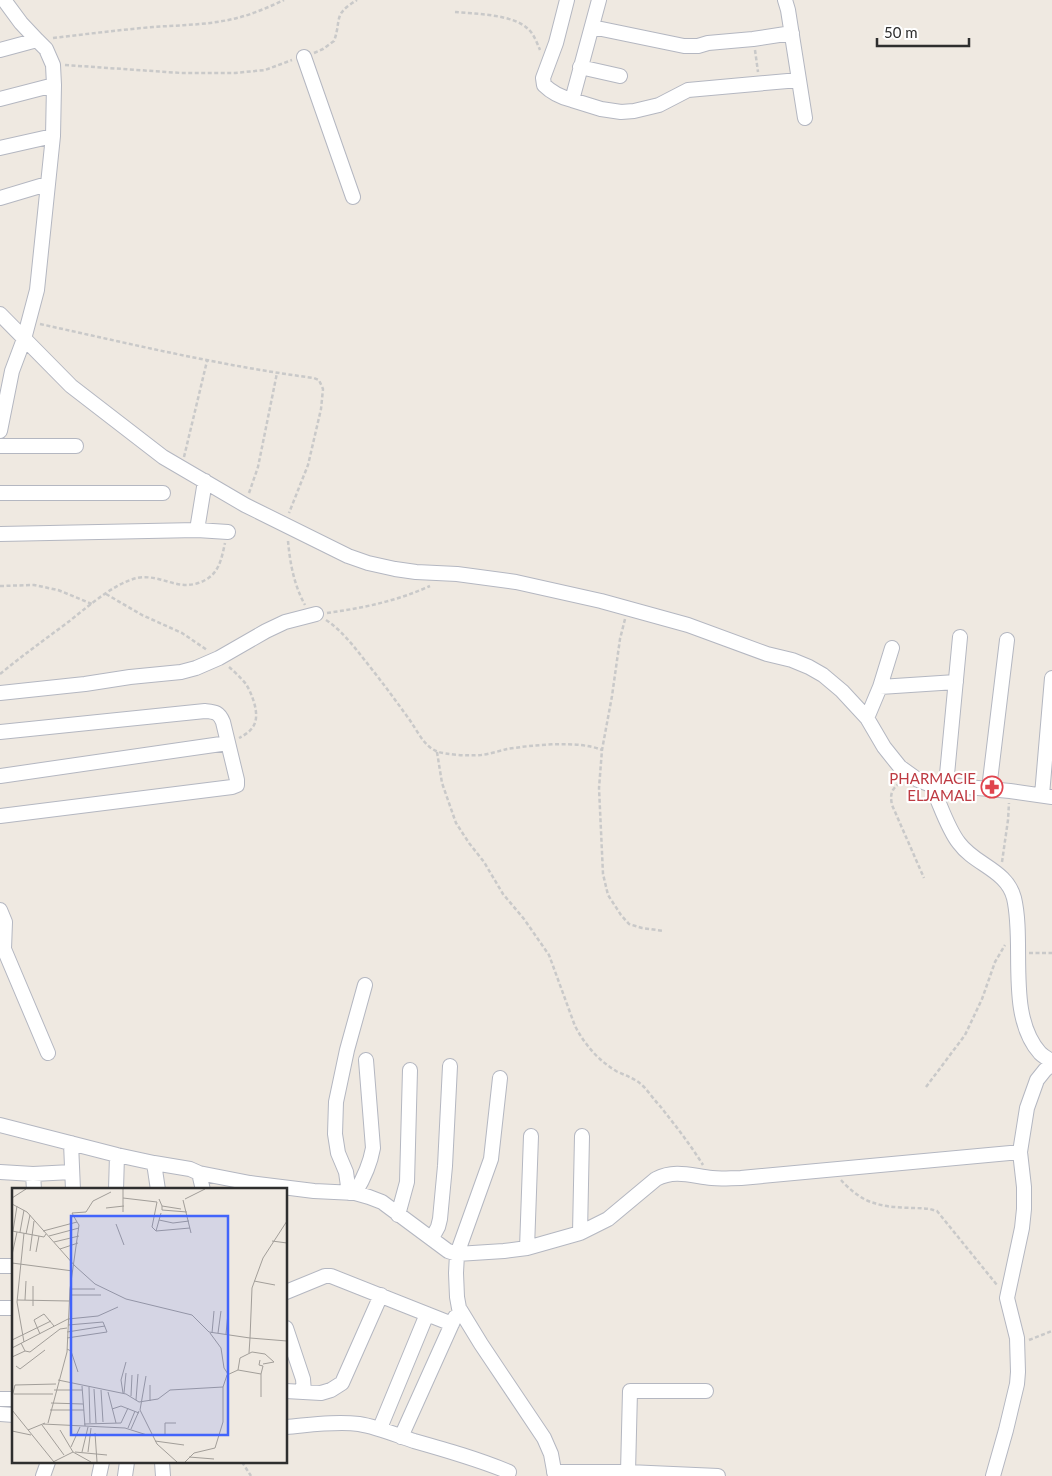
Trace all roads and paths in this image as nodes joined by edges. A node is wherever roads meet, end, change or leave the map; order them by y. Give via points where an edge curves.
1 (4, 0) edge
2 (284, 0) edge
3 (357, 0) edge
4 (567, 0) edge
5 (599, 0) edge
6 (785, 0) edge
7 (455, 12) dead end
8 (592, 27) junction
9 (792, 32) junction
10 (753, 39) junction
11 (38, 40) junction
12 (0, 50) edge
13 (304, 56) junction
14 (53, 65) junction
15 (580, 67) junction
16 (546, 68) junction
17 (620, 76) dead end
18 (799, 80) junction
19 (760, 84) junction
20 (54, 85) junction
21 (0, 99) edge
22 (572, 100) junction
23 (805, 118) dead end
24 (53, 136) junction
25 (0, 148) edge
26 (47, 184) junction
27 (353, 197) dead end
28 (0, 198) edge
29 (0, 314) edge
30 (24, 339) junction
31 (207, 361) dead end
32 (6, 371) edge
33 (277, 373) dead end
34 (0, 431) edge
35 (0, 446) edge
36 (76, 446) dead end
37 (182, 467) junction
38 (205, 481) junction
39 (0, 493) edge
40 (163, 493) dead end
41 (244, 505) junction
42 (197, 530) junction
43 (228, 532) joint
44 (0, 534) edge
45 (0, 586) edge
46 (431, 586) dead end
47 (92, 604) junction
48 (627, 608) junction
49 (316, 614) joint
50 (960, 637) dead end
51 (1007, 640) dead end
52 (892, 648) dead end
53 (0, 674) edge
54 (1052, 678) edge
55 (956, 682) junction
56 (880, 687) junction
57 (0, 693) edge
58 (866, 718) junction
59 (0, 732) edge
60 (228, 743) junction
61 (437, 752) dead end
62 (0, 776) edge
63 (912, 776) junction
64 (931, 785) junction
65 (946, 785) junction
66 (989, 789) junction
67 (1010, 791) junction
68 (1047, 796) edge
69 (0, 816) edge
70 (1000, 876) junction
71 (924, 878) dead end
72 (0, 910) edge
73 (1017, 929) junction
74 (664, 931) dead end
75 (1018, 953) junction
76 (1052, 953) edge
77 (365, 985) dead end
78 (48, 1053) dead end
79 (366, 1060) dead end
80 (1052, 1063) edge
81 (450, 1066) dead end
82 (410, 1070) dead end
83 (500, 1078) dead end
84 (926, 1087) dead end
85 (0, 1125) edge
86 (531, 1136) dead end
87 (582, 1136) dead end
88 (71, 1143) junction
89 (1020, 1152) junction
90 (117, 1154) junction
91 (154, 1163) junction
92 (833, 1170) junction
93 (0, 1172) edge
94 (72, 1172) junction
95 (199, 1173) junction
96 (33, 1174) junction
97 (712, 1178) junction
98 (251, 1186) edge
99 (34, 1188) edge
100 (73, 1188) edge
101 (116, 1188) edge
102 (158, 1188) edge
103 (203, 1188) edge
104 (276, 1188) edge
105 (288, 1189) edge
106 (352, 1193) junction
107 (398, 1215) junction
108 (580, 1233) junction
109 (432, 1238) junction
110 (526, 1248) junction
111 (457, 1254) junction
112 (288, 1291) edge
113 (381, 1295) junction
114 (1008, 1298) junction
115 (459, 1308) junction
116 (428, 1314) junction
117 (452, 1324) junction
118 (1052, 1331) edge
119 (288, 1334) edge
120 (1018, 1344) junction
121 (288, 1391) edge
122 (706, 1391) dead end
123 (304, 1392) junction
124 (288, 1427) edge
125 (380, 1428) junction
126 (401, 1437) junction
127 (47, 1464) edge
128 (243, 1464) edge
129 (509, 1472) dead end
130 (628, 1472) junction
131 (555, 1474) edge
132 (43, 1476) edge
133 (251, 1476) edge
134 (718, 1476) edge
135 (992, 1476) edge

1 - 11 street via 20,23
2 - 11 path via 258,12 218,22
3 - 13 path via 339,16 334,41
4 - 16 street
5 - 8 street
6 - 9 street
7 - 16 path via 495,16 522,24 534,36
8 - 10 street via 684,46
8 - 15 street
9 - 10 street
9 - 18 street
10 - 19 path
11 - 12 street
11 - 14 street
13 - 14 path via 265,70 235,73
13 - 27 street
14 - 20 street
15 - 17 street
15 - 22 street
16 - 22 street via 544,85 556,96
18 - 19 street
18 - 23 street
19 - 22 street via 688,90 659,104 634,111 601,109
20 - 21 street
20 - 24 street
24 - 25 street
24 - 26 street
26 - 28 street
26 - 30 street via 37,290
29 - 30 street
30 - 32 street
30 - 37 street via 71,386 162,457
31 - 37 path
32 - 34 street
33 - 41 path via 258,467
35 - 36 street
37 - 38 street
38 - 41 street
38 - 42 street
39 - 40 street
41 - 48 street via 368,563 416,572 516,582
42 - 43 street
42 - 44 street
43 - 47 path via 221,561 207,578 186,586 138,578
45 - 47 path via 34,584
46 - 49 path via 385,603
47 - 53 path
48 - 58 street via 688,625 809,667 842,691
48 - 74 path via 600,769 603,874 608,894 629,924
49 - 57 street via 286,622 219,658 189,670
50 - 55 street
51 - 66 street
52 - 56 street
54 - 68 street
55 - 56 street
55 - 65 street
56 - 58 street
58 - 63 street via 884,747
59 - 60 street via 216,712 220,715
60 - 62 street
60 - 69 street via 237,780 232,787
61 - 97 path via 442,783 456,823 549,955 581,1037 605,1064 635,1079 645,1088
63 - 64 street
63 - 71 path via 893,790 892,805
64 - 65 street
64 - 70 street via 958,843
65 - 66 street
66 - 67 street
67 - 68 street
67 - 70 path
70 - 73 street via 1010,886 1017,911
72 - 78 street via 5,922 4,950
73 - 75 street
73 - 84 path via 995,962 965,1034
75 - 76 path
75 - 80 street via 1024,1023 1031,1041
77 - 106 street via 336,1102 338,1153
79 - 106 street via 373,1148 366,1174
80 - 89 street via 1037,1080 1027,1108
81 - 109 street via 440,1219
82 - 107 street via 407,1182
83 - 111 street via 491,1159
85 - 88 street
86 - 110 street
87 - 108 street
88 - 90 street
88 - 94 street
89 - 92 street
89 - 114 street via 1024,1209
90 - 91 street
90 - 101 street
91 - 95 street
91 - 102 street
92 - 97 street
92 - 114 path via 842,1182 872,1203 937,1212
93 - 96 street
94 - 96 street
94 - 100 street
95 - 98 street
95 - 103 street
96 - 99 street
97 - 108 street via 665,1174 608,1220
98 - 104 street
105 - 106 street
106 - 107 street via 382,1202
107 - 109 street
108 - 110 street
109 - 111 street
110 - 111 street
111 - 115 street
112 - 113 street via 331,1276
113 - 116 street
113 - 123 street via 342,1383 321,1393
114 - 120 street
115 - 117 street
115 - 131 street via 544,1438
116 - 117 street
116 - 125 street
117 - 126 street
118 - 120 path
119 - 123 street
120 - 135 street via 1017,1384
121 - 123 street
122 - 130 street via 630,1391
124 - 125 street via 340,1423
125 - 126 street
126 - 129 street
127 - 132 street
128 - 133 path
130 - 131 street
130 - 134 street

